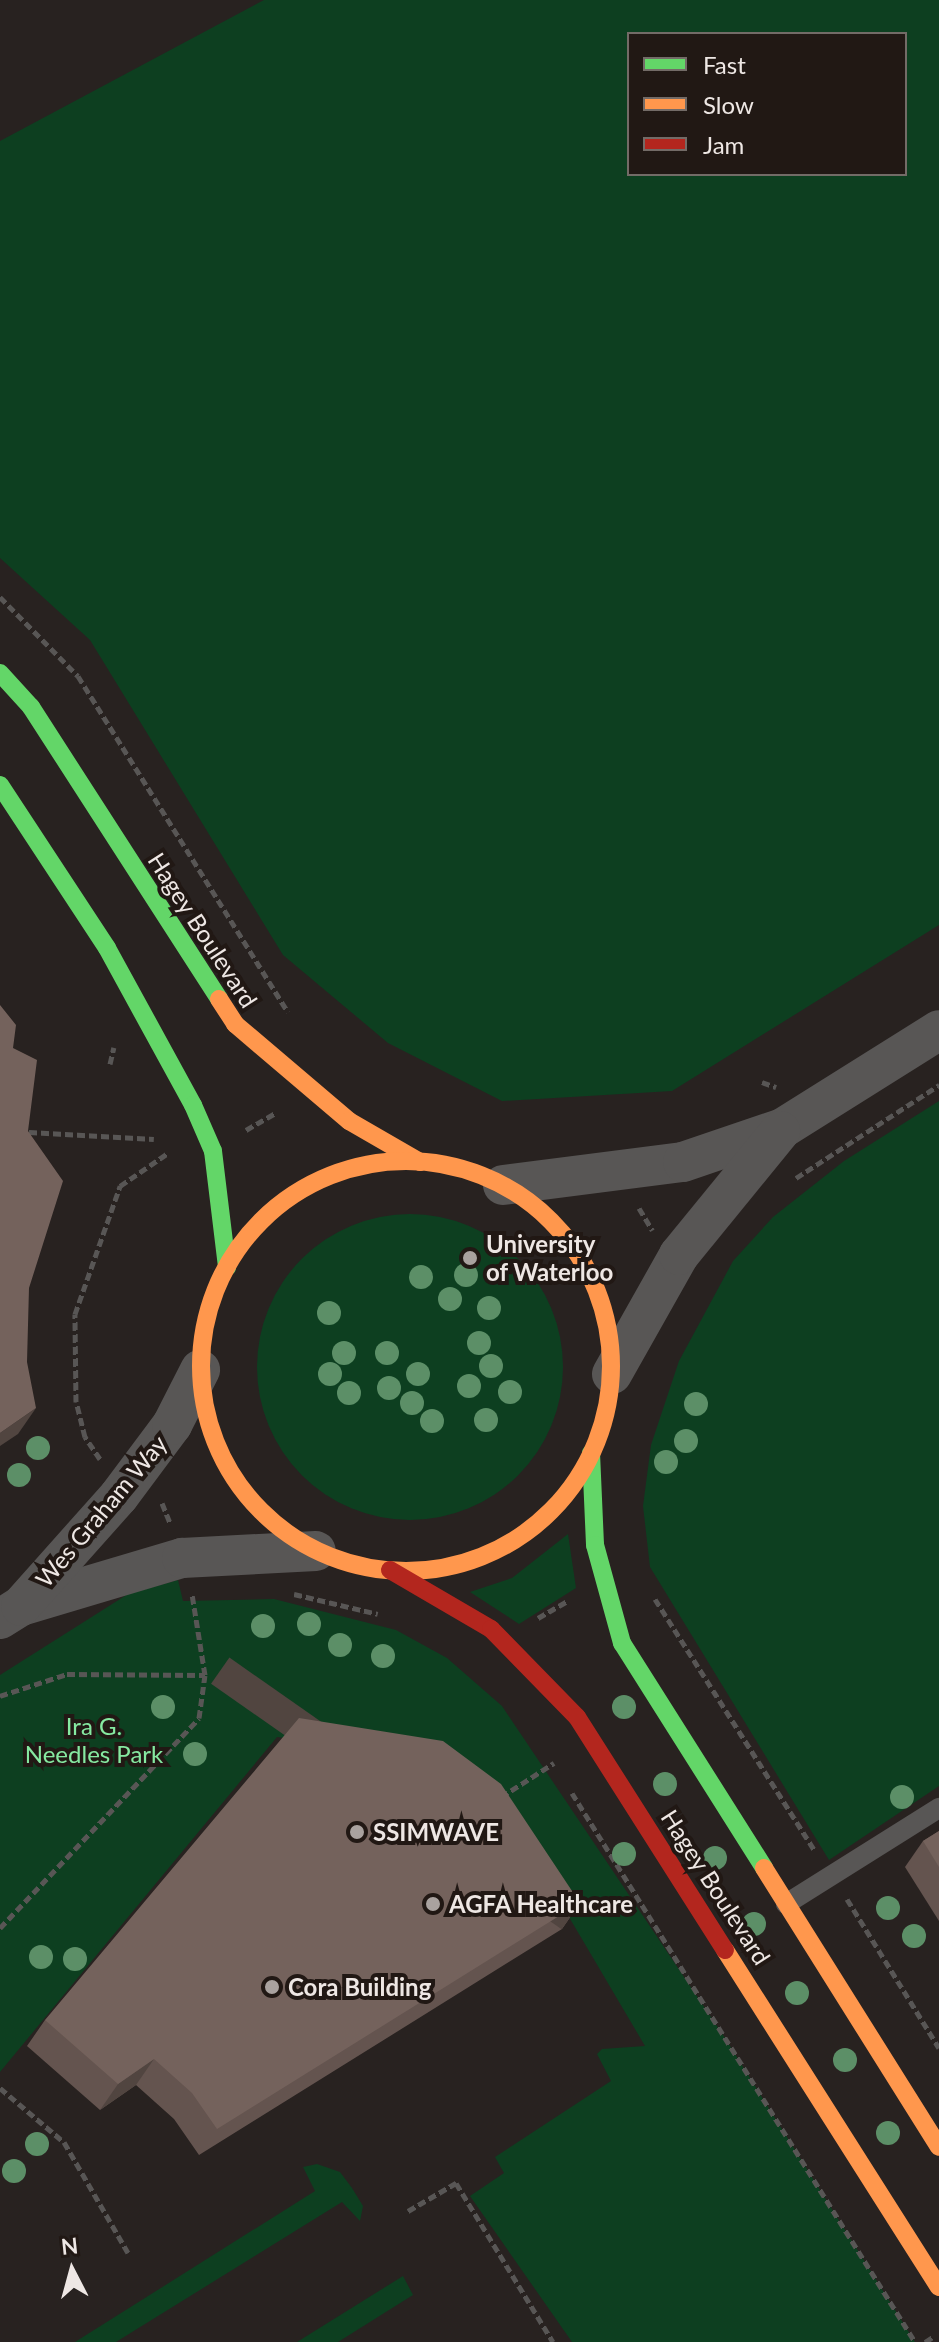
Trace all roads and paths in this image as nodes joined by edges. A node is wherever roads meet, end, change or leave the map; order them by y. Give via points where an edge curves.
1 (0, 597) edge
2 (0, 673) edge
3 (0, 785) edge
4 (298, 1024) dead end
5 (939, 1030) edge
6 (939, 1085) edge
7 (279, 1108) dead end
8 (783, 1128) junction
9 (29, 1132) edge
10 (238, 1133) dead end
11 (154, 1139) dead end
12 (162, 1155) dead end
13 (420, 1162) junction
14 (503, 1185) junction
15 (783, 1190) dead end
16 (636, 1203) dead end
17 (660, 1244) dead end
18 (227, 1267) junction
19 (200, 1370) junction
20 (612, 1374) junction
21 (591, 1453) junction
22 (98, 1458) dead end
23 (158, 1494) dead end
24 (173, 1529) dead end
25 (316, 1551) junction
26 (390, 1570) junction
27 (205, 1589) dead end
28 (650, 1590) dead end
29 (289, 1593) dead end
30 (580, 1594) dead end
31 (10, 1612) edge
32 (386, 1616) dead end
33 (532, 1621) dead end
34 (205, 1675) junction
35 (0, 1696) edge
36 (547, 1753) dead end
37 (554, 1763) junction
38 (560, 1772) dead end
39 (565, 1782) dead end
40 (495, 1801) edge
41 (939, 1808) edge
42 (832, 1875) junction
43 (786, 1904) junction
44 (0, 1928) edge
45 (939, 2048) edge
46 (0, 2088) edge
47 (939, 2147) edge
48 (408, 2211) dead end
49 (128, 2253) dead end
50 (939, 2287) edge
51 (933, 2337) dead end
52 (553, 2342) edge
53 (915, 2342) edge
54 (925, 2342) edge

1 - 4 path via 78,676
2 - 13 street, Hagey Boulevard via 31,707 235,1024 349,1121
3 - 18 street via 107,948 193,1105 213,1151
5 - 8 street
6 - 15 path
7 - 10 path
8 - 14 street via 683,1162
8 - 20 street via 679,1255
9 - 11 path
12 - 22 path via 120,1186 75,1314 76,1402
13 - 14 street
13 - 18 street via 376,1163 307,1187 250,1232
14 - 20 street via 567,1237 589,1273 604,1311
16 - 17 path
18 - 19 street via 206,1319
19 - 25 street via 210,1428 231,1472 261,1511
19 - 31 street, Wes Graham Way via 172,1425 119,1496
20 - 21 street
21 - 26 street via 550,1513 499,1549 438,1569
21 - 43 street, Hagey Boulevard via 595,1545 622,1643
23 - 24 path
25 - 26 street
25 - 31 street, Wes Graham Way via 182,1558
26 - 50 street, Hagey Boulevard via 500,1636 577,1717
27 - 34 path via 191,1591
28 - 42 path
29 - 32 path
30 - 33 path
34 - 35 path via 67,1674
34 - 44 path via 199,1718
36 - 37 path
37 - 38 path
37 - 40 path
39 - 53 path
41 - 42 lane
42 - 43 lane
42 - 45 path
43 - 47 street, Hagey Boulevard
46 - 49 path via 64,2142
48 - 52 path via 456,2183
51 - 54 path

